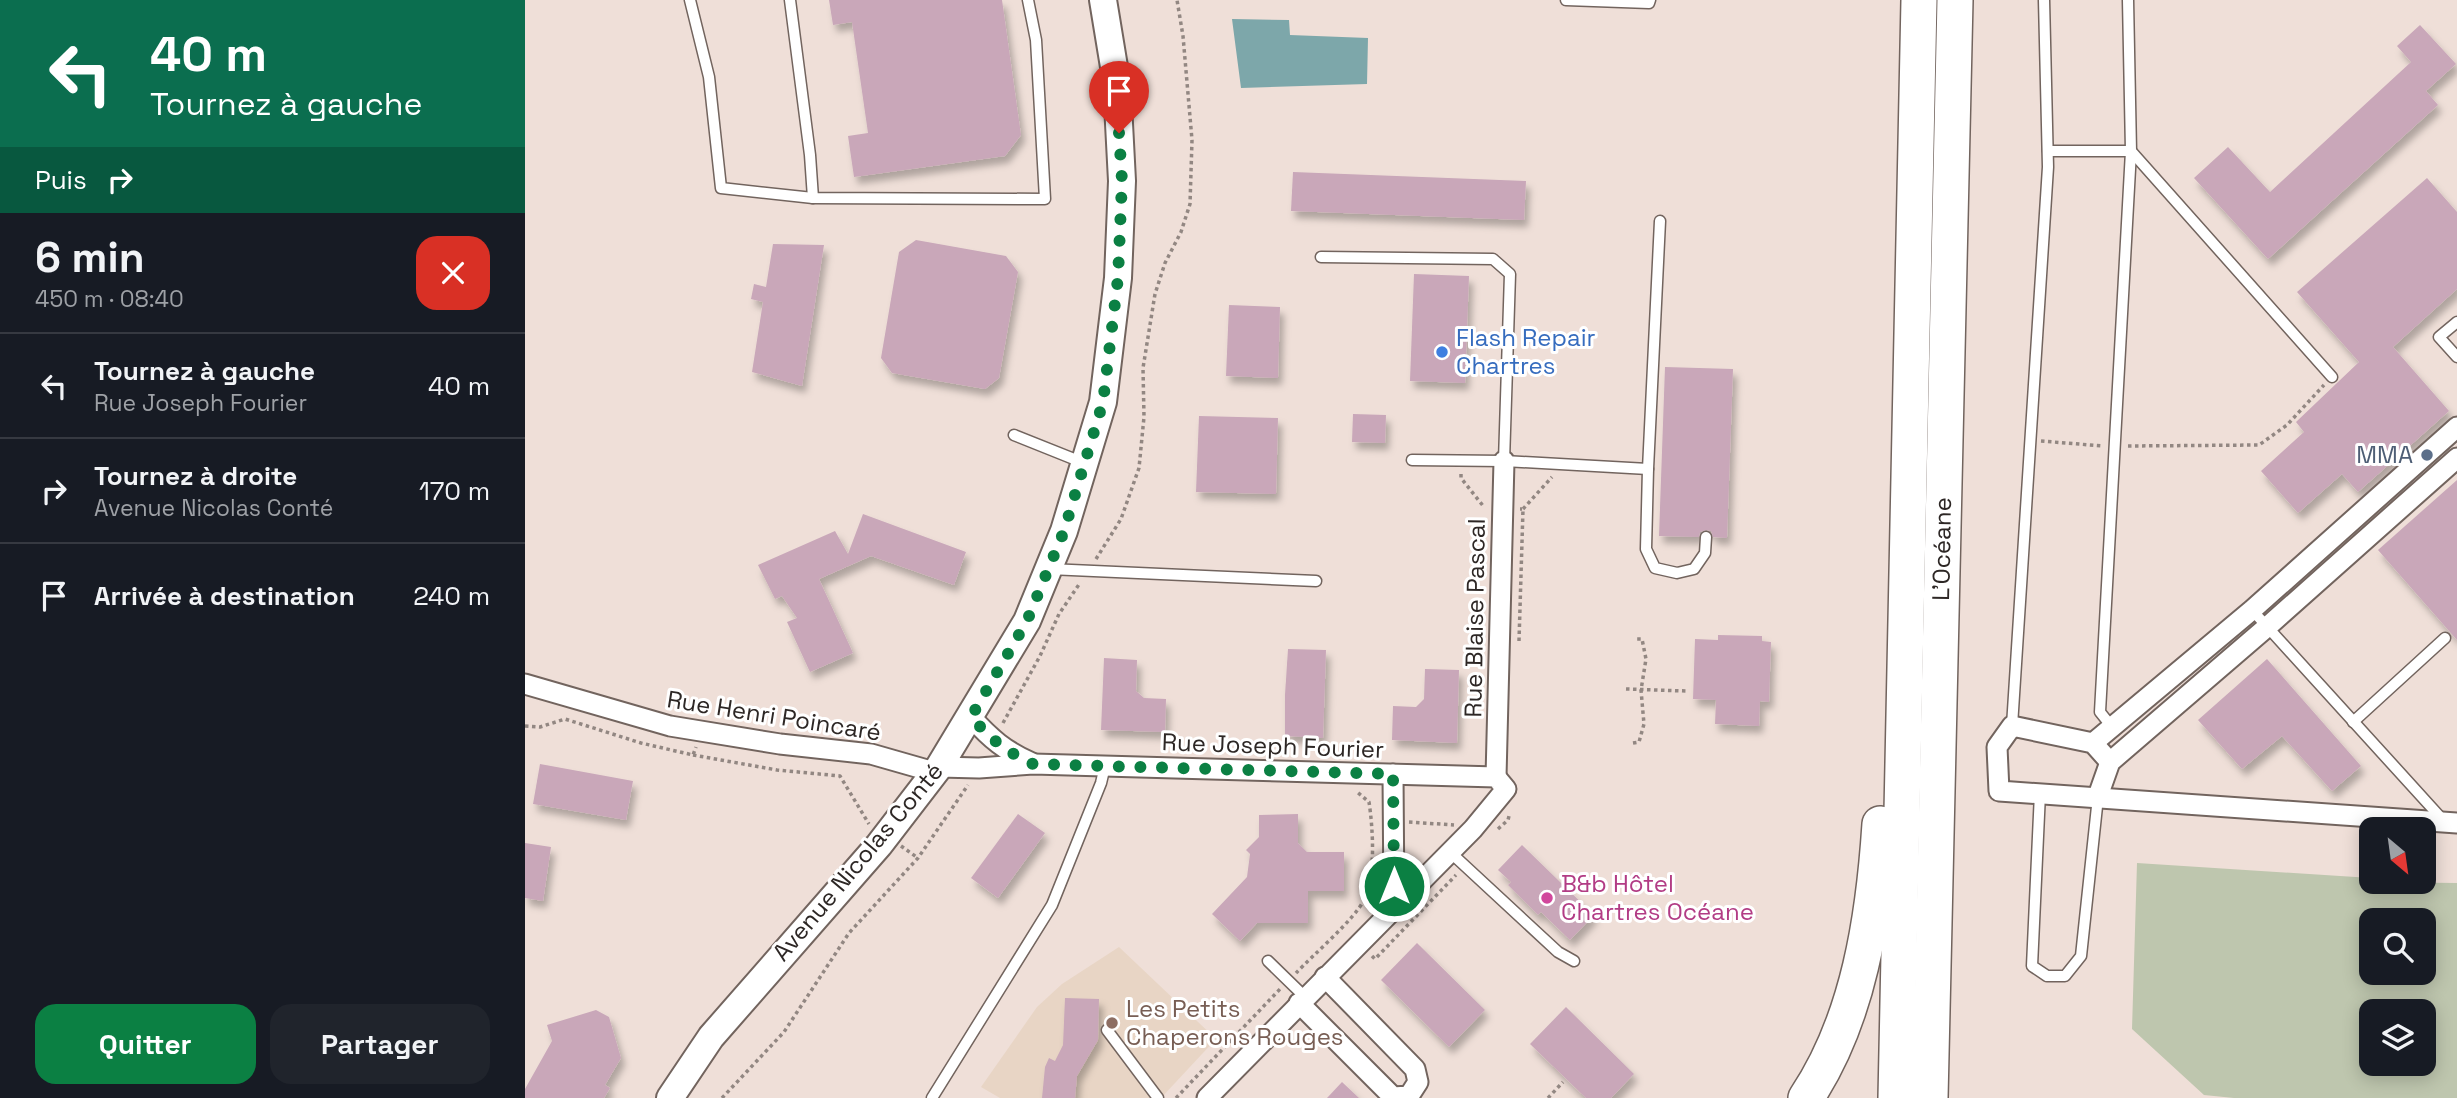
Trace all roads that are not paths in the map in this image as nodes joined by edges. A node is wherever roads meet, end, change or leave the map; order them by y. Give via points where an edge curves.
1 (690, 0) edge
2 (790, 0) edge
3 (1028, 0) edge
4 (1103, 0) edge
5 (1566, 0) edge
6 (1650, 0) edge
7 (1919, 0) edge
8 (1955, 0) edge
9 (2044, 0) edge
10 (2128, 0) edge
11 (2131, 150) junction
12 (2048, 151) junction
13 (813, 198) junction
14 (1660, 221) dead end
15 (1321, 257) dead end
16 (2457, 322) edge
17 (2457, 357) edge
18 (2332, 377) road end
19 (2457, 427) edge
20 (1014, 435) dead end
21 (2457, 458) edge
22 (1412, 460) dead end
23 (1504, 461) junction
24 (1085, 463) junction
25 (1648, 469) junction
26 (1706, 537) dead end
27 (1049, 569) junction
28 (1315, 581) dead end
29 (2252, 610) junction
30 (2267, 627) junction
31 (2445, 638) dead end
32 (527, 691) edge
33 (971, 717) junction
34 (2353, 722) junction
35 (2012, 726) junction
36 (2112, 727) junction
37 (2093, 743) junction
38 (1903, 745) junction
39 (2129, 746) junction
40 (2110, 762) junction
41 (1033, 764) junction
42 (1105, 766) junction
43 (937, 769) junction
44 (1393, 774) junction
45 (1501, 783) junction
46 (2040, 793) junction
47 (2098, 796) junction
48 (2451, 822) edge
49 (1450, 852) junction
50 (1394, 908) junction
51 (1268, 961) dead end
52 (1574, 961) dead end
53 (1325, 977) junction
54 (1302, 1000) junction
55 (1107, 1030) dead end
56 (670, 1098) edge
57 (932, 1098) edge
58 (1158, 1098) edge
59 (1207, 1098) edge
60 (1806, 1098) edge
61 (1896, 1098) edge
62 (1930, 1098) edge

1 - 13 lane via 709,77 720,188
2 - 13 lane
3 - 13 lane via 1037,40 1045,199
4 - 24 street, Avenue Nicolas Conté via 1117,85 1120,236 1103,402
5 - 6 lane
7 - 38 highway, L’Océane
8 - 62 highway, L’Océane
9 - 12 lane
10 - 11 lane
11 - 12 lane
11 - 18 lane
11 - 36 lane via 2100,712
12 - 35 lane
14 - 25 lane
15 - 23 lane via 1493,259 1510,274
16 - 17 lane via 2439,337
19 - 29 street
20 - 24 lane
21 - 30 street
22 - 23 lane
23 - 25 lane
23 - 45 street, Rue Blaise Pascal
24 - 27 street, Avenue Nicolas Conté
25 - 26 lane via 1646,549 1655,568 1677,573 1694,569 1705,553
27 - 28 lane
27 - 33 street, Avenue Nicolas Conté via 1027,621
29 - 30 lane
29 - 36 street
30 - 34 lane
30 - 39 street
31 - 34 lane
32 - 43 street, Rue Henri Poincaré via 670,726 871,754
33 - 41 street, Rue Joseph Fourier via 993,741
33 - 43 street, Avenue Nicolas Conté
34 - 48 lane
35 - 37 street
35 - 46 street via 1997,747 1999,791
36 - 37 street
36 - 39 street
37 - 40 street
38 - 60 highway via 1881,799 1868,933 1855,985 1831,1053
38 - 61 highway, L’Océane
39 - 40 street
40 - 47 street
41 - 42 street, Rue Joseph Fourier
41 - 43 street, Rue Joseph Fourier
42 - 44 street, Rue Joseph Fourier
42 - 57 lane via 1052,905
43 - 56 street, Avenue Nicolas Conté via 886,835 711,1037
44 - 45 street, Rue Joseph Fourier
44 - 50 street
45 - 49 street via 1473,829
46 - 47 street
46 - 47 lane via 2032,966 2047,976 2065,976 2081,956
47 - 48 street
49 - 50 street
49 - 52 lane via 1557,951
50 - 53 street
51 - 54 lane
53 - 54 street
53 - 54 street via 1415,1069 1418,1082 1409,1096 1393,1097
54 - 59 street
55 - 58 lane

